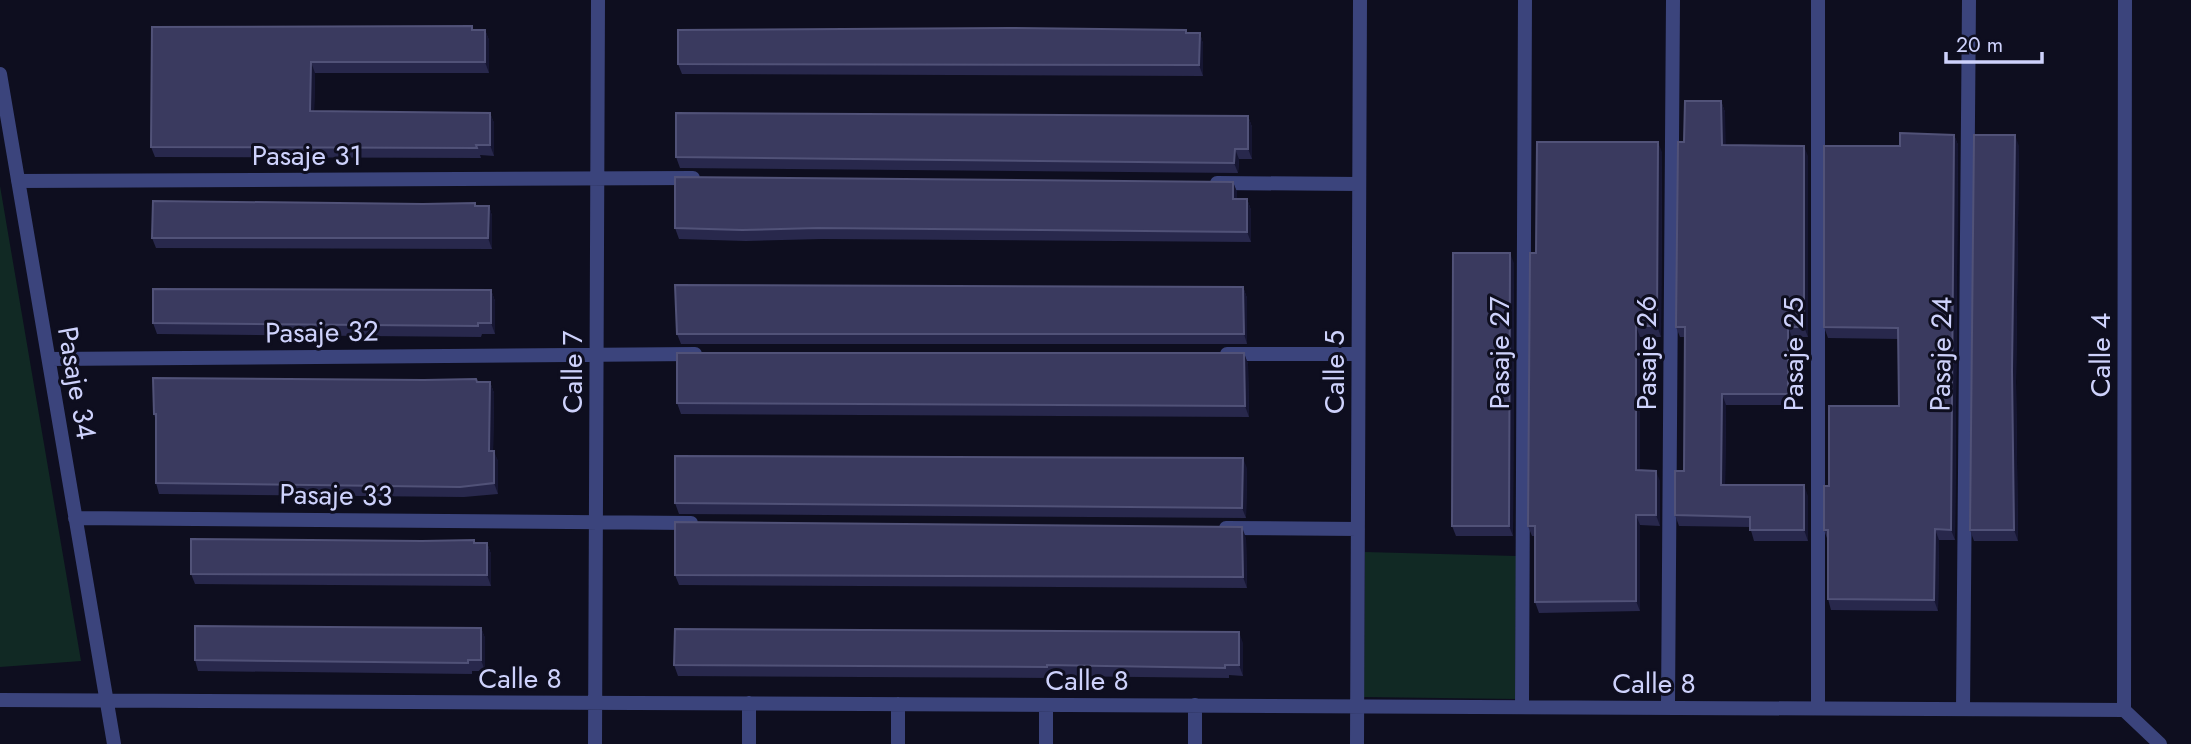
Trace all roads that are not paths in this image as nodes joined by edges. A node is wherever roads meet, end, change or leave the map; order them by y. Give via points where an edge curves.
1 (598, 0) edge
2 (1360, 0) edge
3 (1525, 0) edge
4 (1673, 0) edge
5 (1818, 0) edge
6 (1969, 0) edge
7 (2125, 0) edge
8 (0, 74) edge
9 (597, 177) junction
10 (708, 178) edge
11 (18, 181) junction
12 (1207, 183) edge
13 (1359, 184) junction
14 (597, 354) junction
15 (707, 354) edge
16 (1206, 354) edge
17 (1358, 354) junction
18 (49, 359) junction
19 (75, 518) junction
20 (596, 522) junction
21 (707, 523) edge
22 (1205, 528) edge
23 (1358, 529) junction
24 (0, 700) edge
25 (106, 700) junction
26 (595, 702) junction
27 (749, 704) junction
28 (898, 704) junction
29 (1046, 705) junction
30 (1195, 705) junction
31 (1357, 706) junction
32 (1522, 706) junction
33 (1668, 707) junction
34 (1818, 708) junction
35 (1963, 709) junction
36 (2124, 710) junction
37 (114, 744) edge
38 (595, 744) edge
39 (749, 744) edge
40 (898, 744) edge
41 (1046, 744) edge
42 (1195, 744) edge
43 (1357, 744) edge
44 (2160, 744) edge

1 - 9 street, Calle 7
2 - 13 street, Calle 5
3 - 32 street, Pasaje 27
4 - 33 street, Pasaje 26
5 - 34 street, Pasaje 25
6 - 35 street, Pasaje 24
7 - 36 street, Calle 4
8 - 11 street, Pasaje 34
9 - 10 street, Pasaje 31
9 - 11 street, Pasaje 31
9 - 14 street, Calle 7
11 - 18 street, Pasaje 34
12 - 13 street
13 - 17 street, Calle 5
14 - 15 street, Pasaje 32
14 - 18 street, Pasaje 32
14 - 20 street, Calle 7
16 - 17 street
17 - 23 street, Calle 5
18 - 19 street, Pasaje 34
19 - 20 street, Pasaje 33
19 - 25 street, Pasaje 34
20 - 21 street, Pasaje 33
20 - 26 street, Calle 7
22 - 23 street
23 - 31 street, Calle 5
24 - 25 street, Calle 8
25 - 26 street, Calle 8
25 - 37 street, Pasaje 34
26 - 27 street, Calle 8
26 - 38 street, Calle 7
27 - 28 street, Calle 8
27 - 39 street
28 - 29 street, Calle 8
28 - 40 street
29 - 30 street, Calle 8
29 - 41 street
30 - 31 street, Calle 8
30 - 42 street
31 - 32 street, Calle 8
31 - 43 street, Calle 5
32 - 33 street, Calle 8
33 - 34 street, Calle 8
34 - 35 street, Calle 8
35 - 36 street, Calle 8
36 - 44 street

